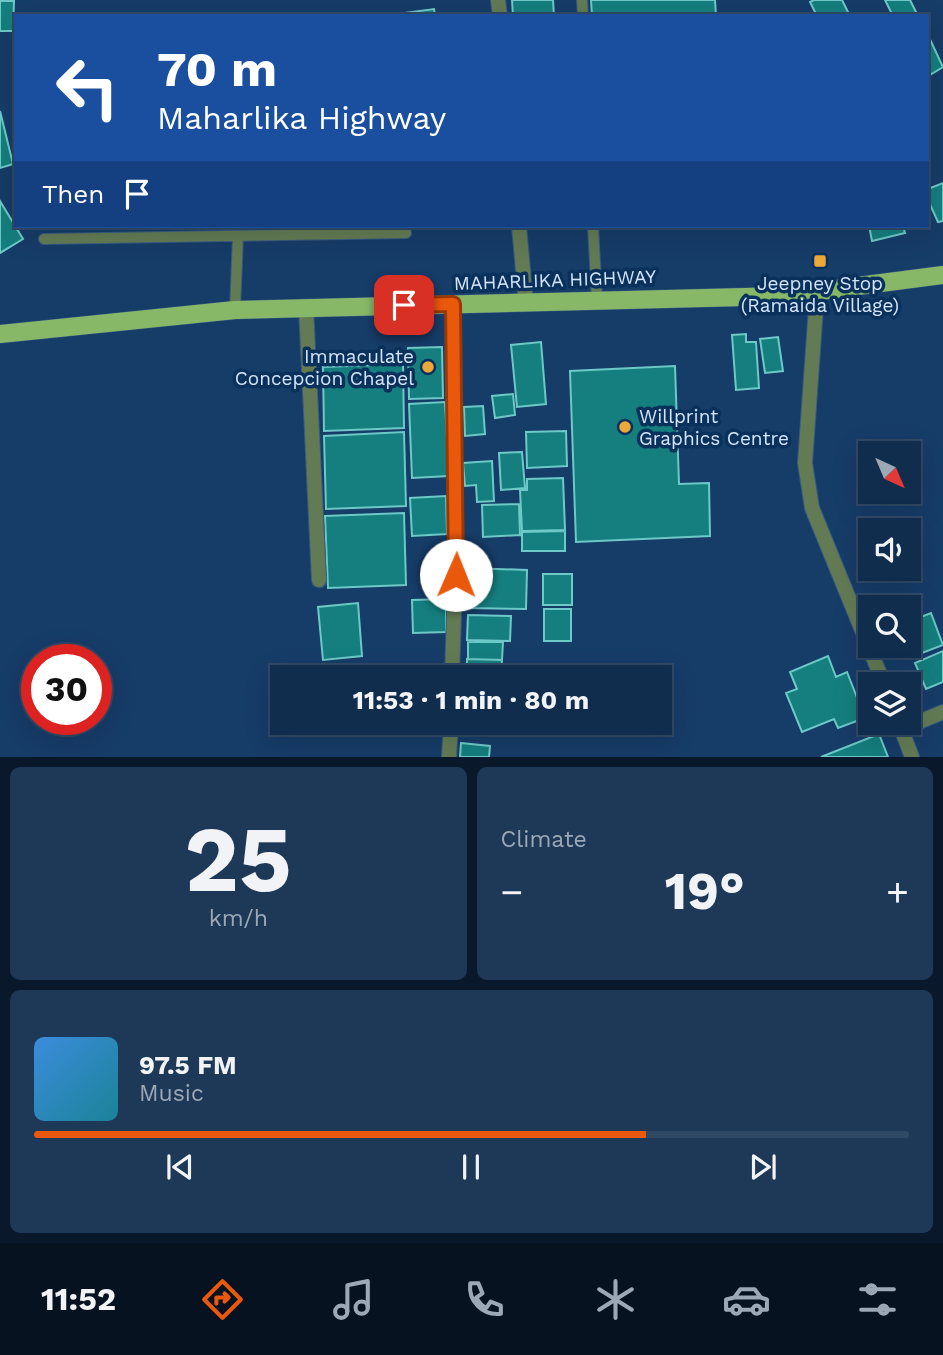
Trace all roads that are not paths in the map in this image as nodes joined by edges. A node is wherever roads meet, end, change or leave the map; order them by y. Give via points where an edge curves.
1 (519, 228) edge
2 (593, 228) edge
3 (406, 233) dead end
4 (238, 236) junction
5 (44, 239) dead end
6 (943, 275) edge
7 (817, 293) junction
8 (597, 300) junction
9 (526, 303) junction
10 (453, 304) junction
11 (306, 307) junction
12 (236, 310) junction
13 (0, 334) edge
14 (318, 580) dead end
15 (452, 665) edge
16 (879, 672) edge
17 (943, 712) edge
18 (921, 719) edge
19 (450, 735) edge
20 (903, 735) edge
21 (449, 757) edge
22 (912, 757) edge

1 - 9 street
2 - 8 lane
3 - 4 lane
4 - 5 lane
4 - 12 lane
6 - 7 main road, MAHARLIKA HIGHWAY
7 - 8 main road, MAHARLIKA HIGHWAY
7 - 16 street via 804,463 812,508
8 - 9 main road, MAHARLIKA HIGHWAY
9 - 10 main road, MAHARLIKA HIGHWAY
10 - 11 main road, MAHARLIKA HIGHWAY
10 - 15 street
11 - 12 main road, MAHARLIKA HIGHWAY
11 - 14 street
12 - 13 main road, MAHARLIKA HIGHWAY
17 - 18 street
19 - 21 street
20 - 22 street

